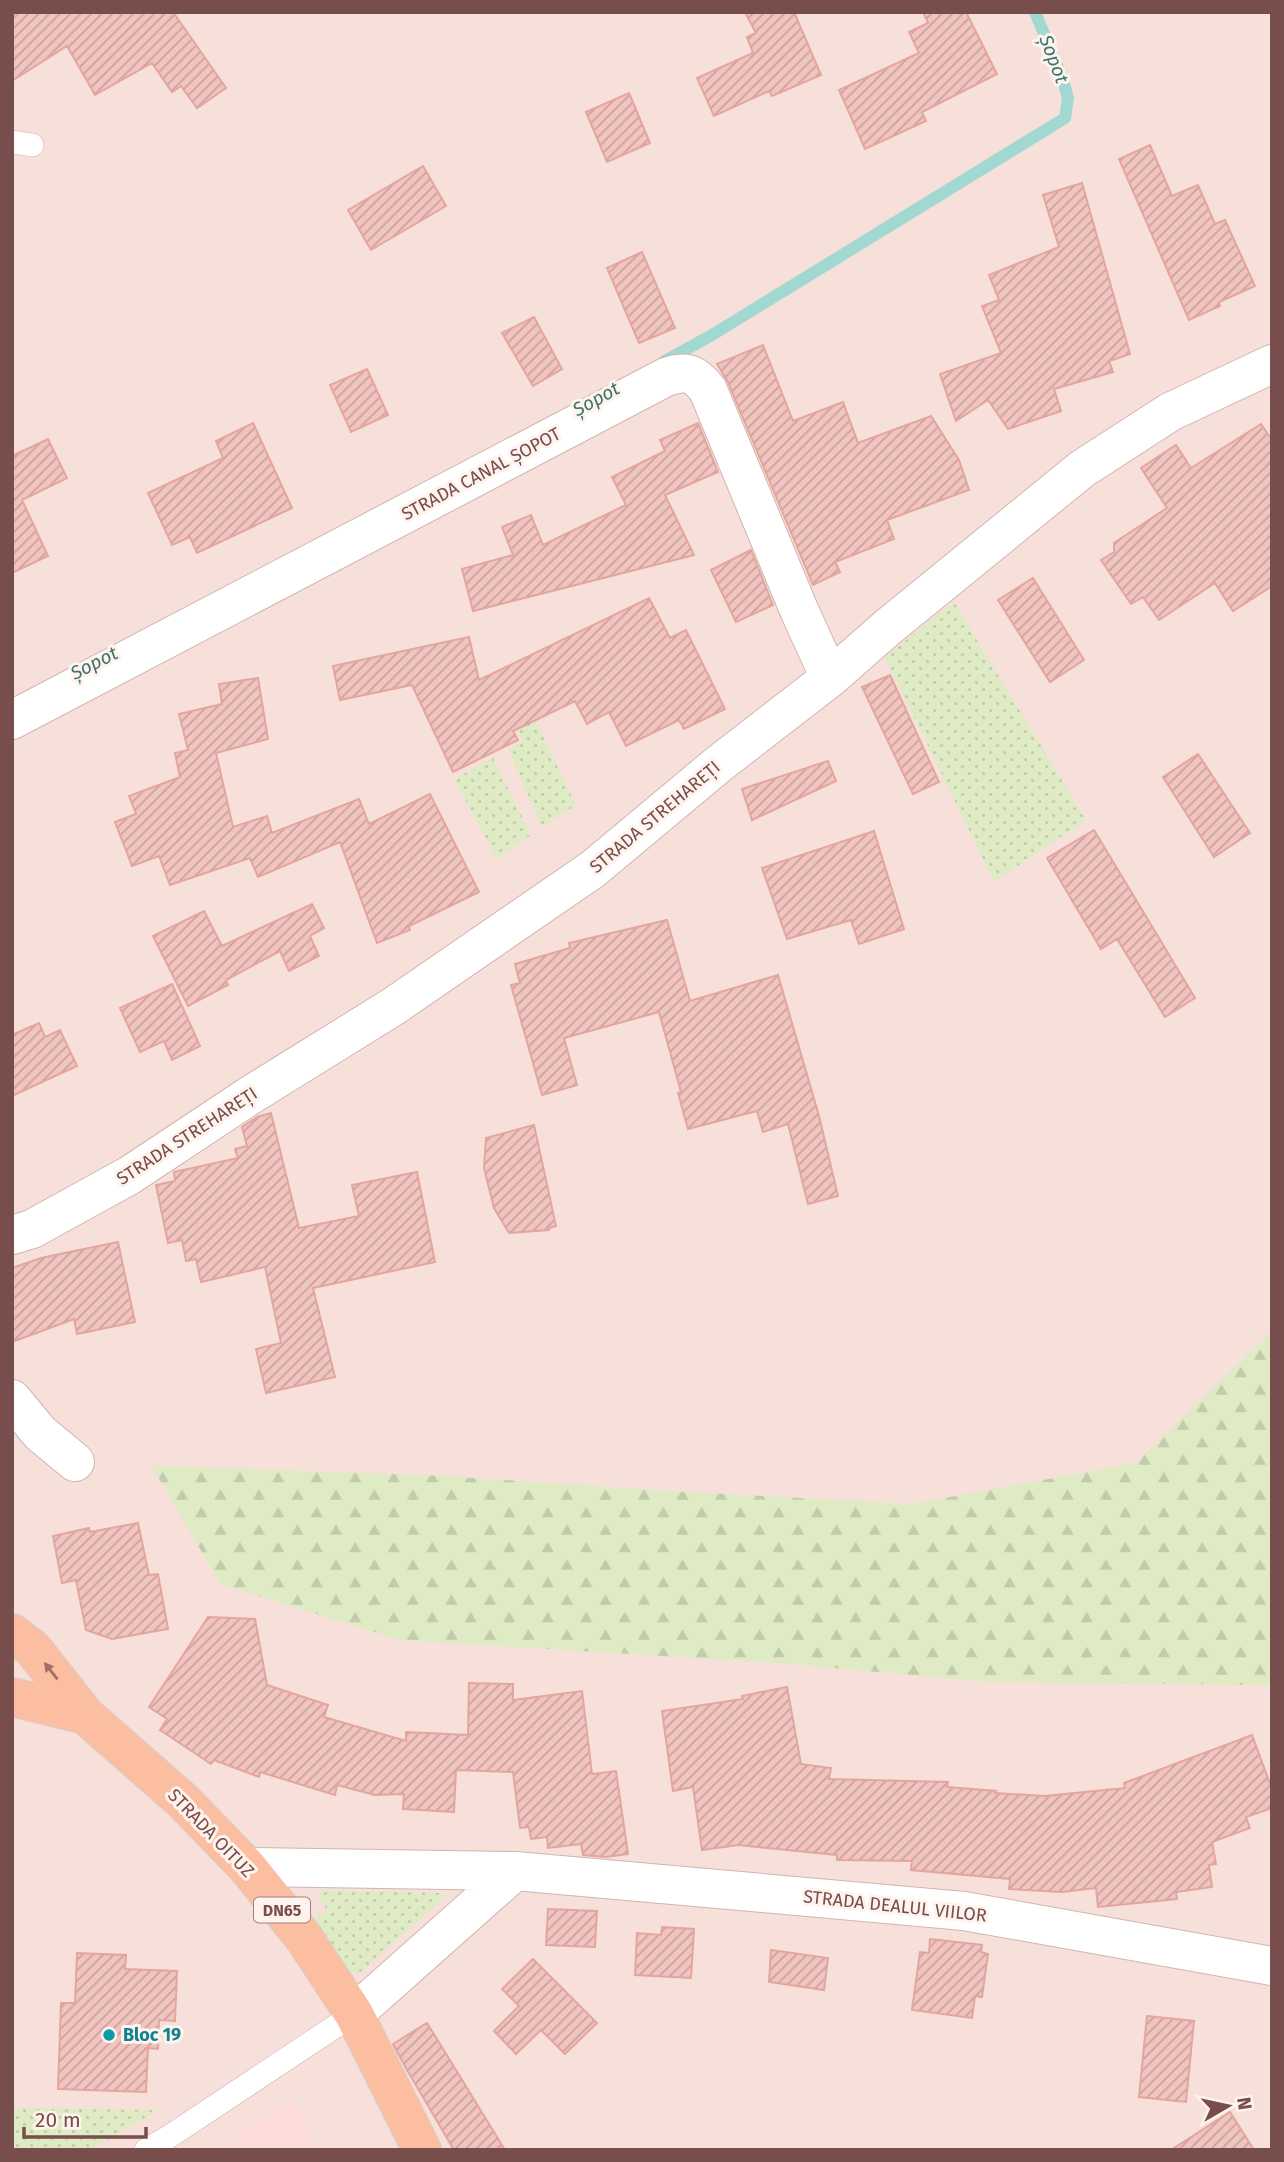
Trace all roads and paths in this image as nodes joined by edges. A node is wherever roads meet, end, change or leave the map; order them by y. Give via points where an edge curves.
1 (1272, 364) edge
2 (830, 678) junction
3 (12, 720) edge
4 (12, 1235) edge
5 (12, 1399) edge
6 (75, 1462) dead end
7 (12, 1633) edge
8 (12, 1697) edge
9 (85, 1715) junction
10 (247, 1867) junction
11 (515, 1871) junction
12 (1272, 1966) edge
13 (354, 2014) junction
14 (146, 2150) edge
15 (422, 2150) edge

1 - 2 street, STRADA STREHAREȚI via 1170,412 1082,469
2 - 3 street, STRADA CANAL ȘOPOT via 709,390 692,374 680,372
2 - 4 street, STRADA STREHAREȚI via 593,869 394,1006 130,1175 32,1229
5 - 6 street via 40,1433
9 -> 7 main road, STRADA OITUZ / DN65 via 33,1648
8 - 9 main road, STRADA OITUZ / DN65
9 - 10 main road, STRADA OITUZ / DN65 via 183,1801
10 - 11 street, STRADA DEALUL VIILOR
10 - 13 main road, STRADA OITUZ / DN65 via 304,1938
11 - 12 street, STRADA DEALUL VIILOR via 964,1911
11 - 13 street
13 - 14 lane
13 - 15 main road, STRADA OITUZ / DN65

